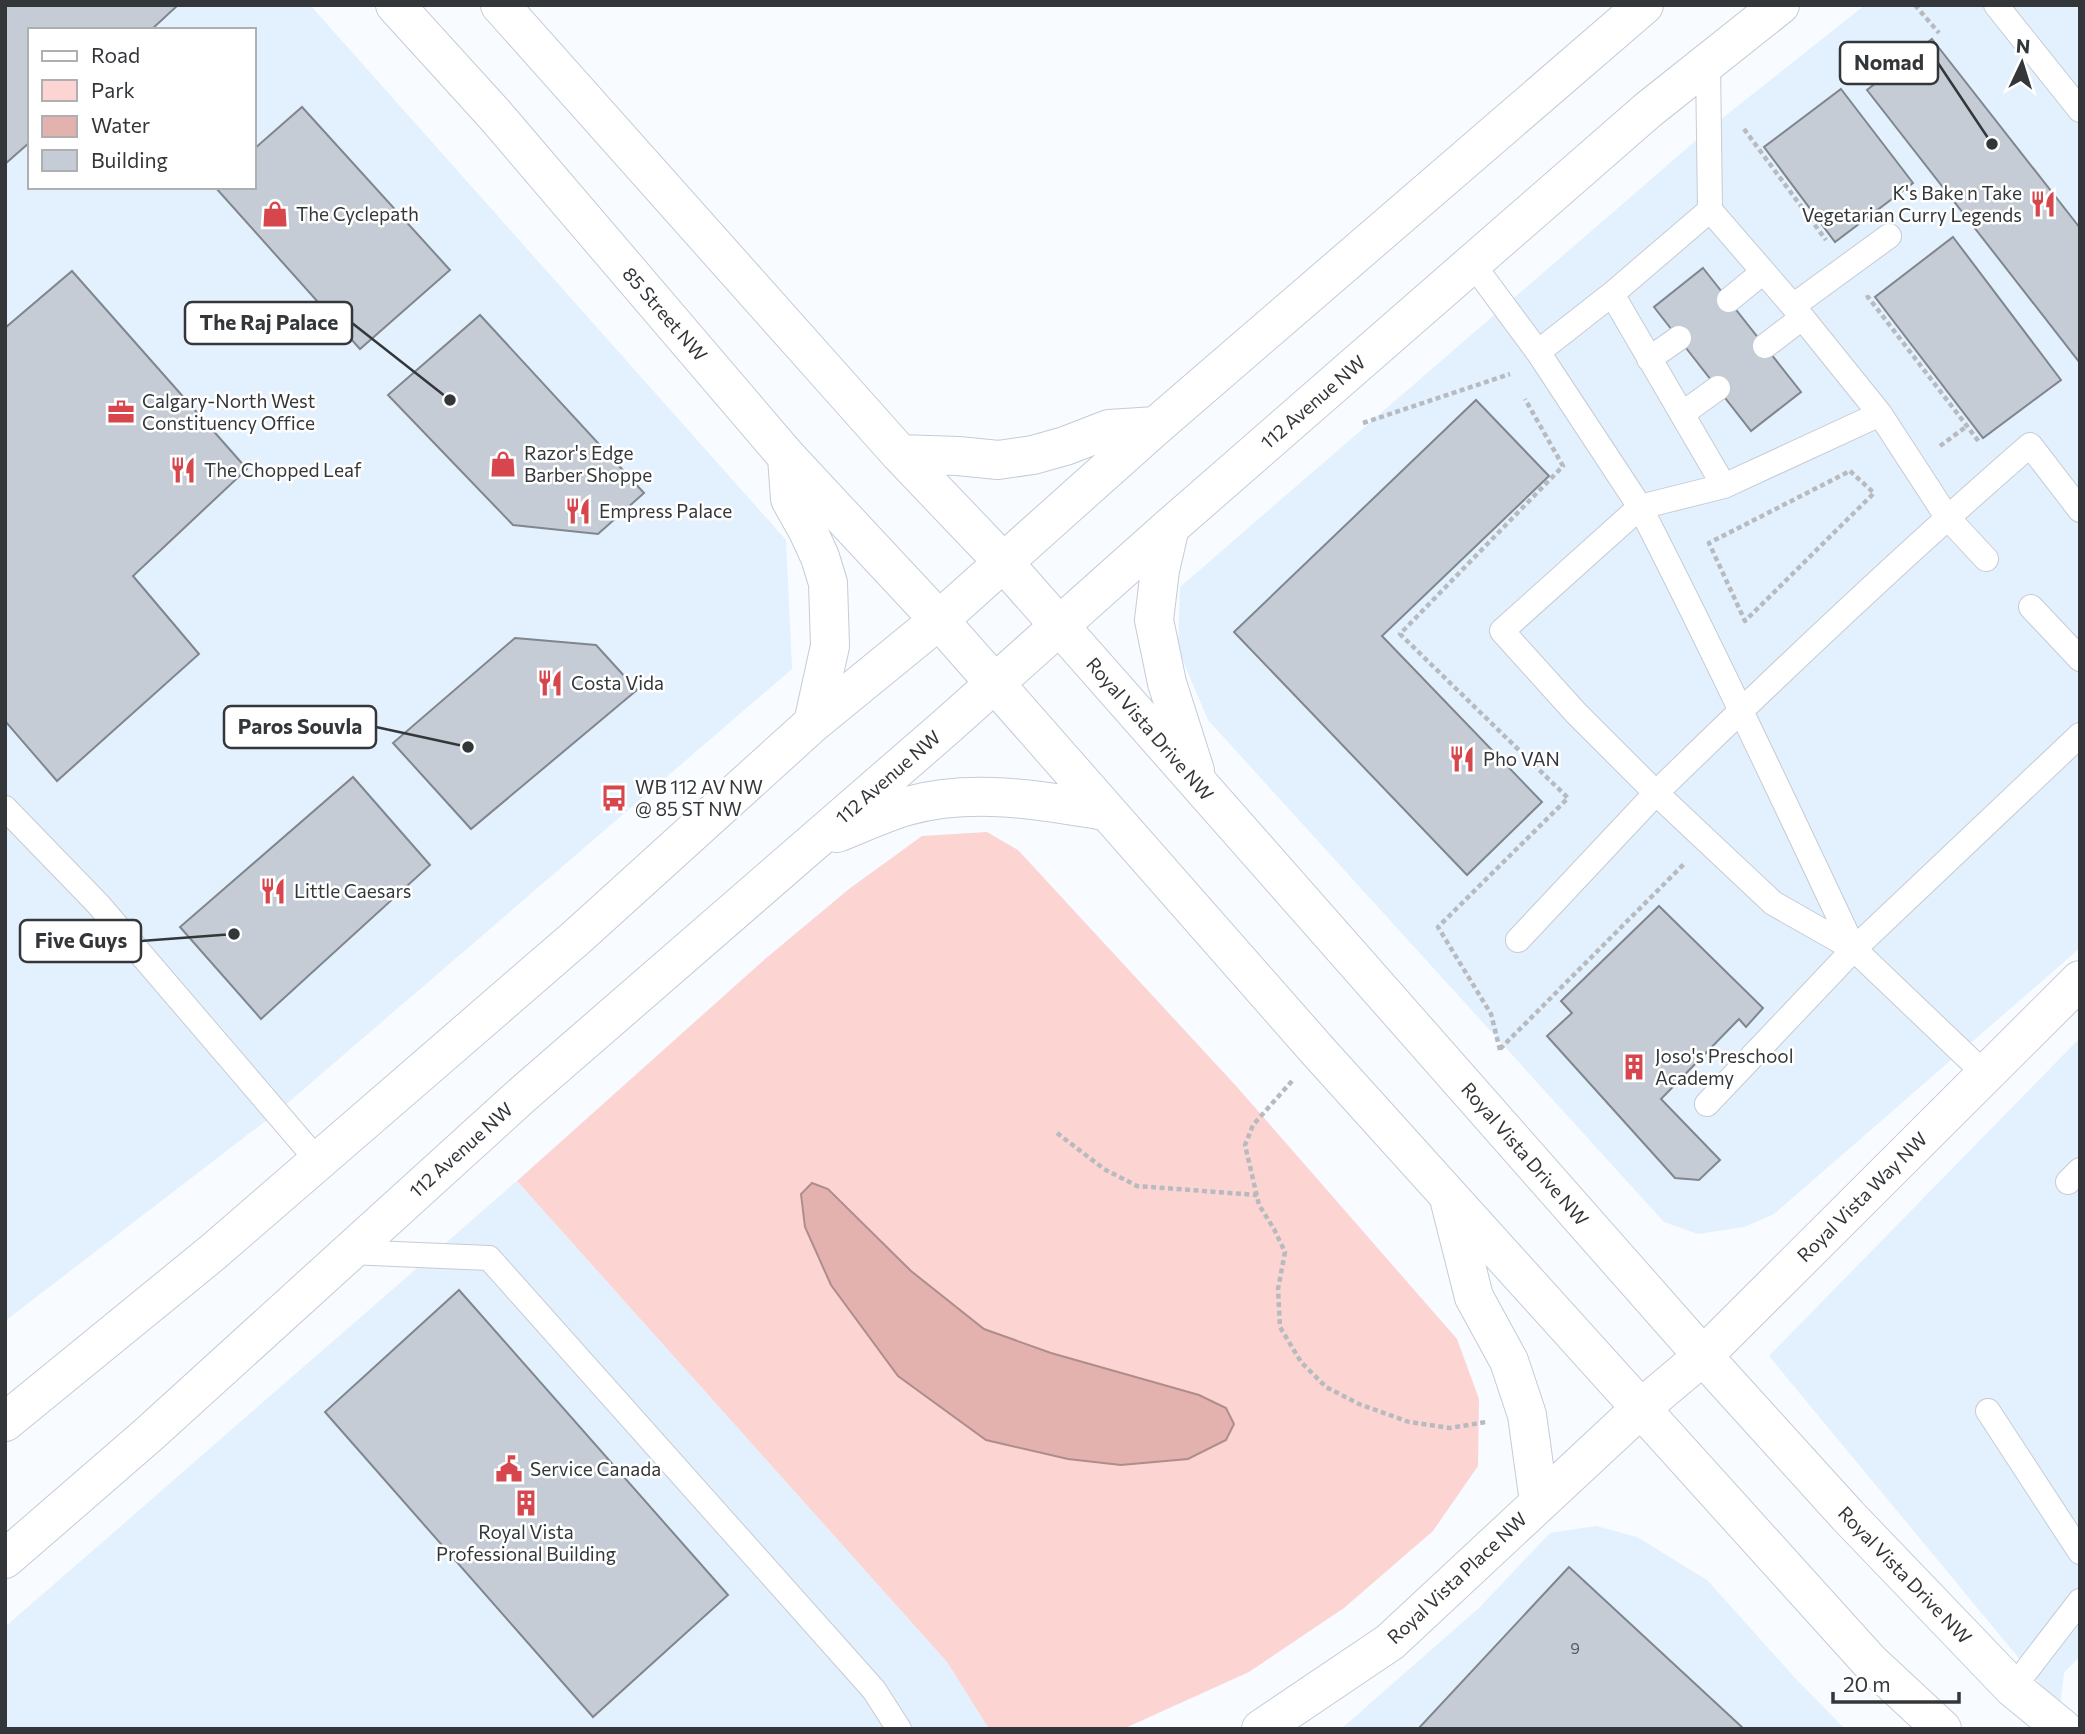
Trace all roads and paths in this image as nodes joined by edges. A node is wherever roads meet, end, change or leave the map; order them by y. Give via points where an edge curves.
1 (395, 5) edge
2 (500, 5) edge
3 (1644, 5) edge
4 (1780, 5) edge
5 (1915, 5) edge
6 (1996, 5) edge
7 (1939, 33) dead end
8 (1708, 62) junction
9 (2080, 110) edge
10 (1737, 119) dead end
11 (1710, 210) junction
12 (1889, 236) dead end
13 (1831, 246) dead end
14 (1472, 264) junction
15 (1763, 272) junction
16 (1612, 295) junction
17 (1729, 300) dead end
18 (1859, 303) dead end
19 (1797, 312) junction
20 (1679, 338) dead end
21 (1765, 346) dead end
22 (1538, 352) junction
23 (1649, 359) junction
24 (1505, 364) dead end
25 (1718, 388) dead end
26 (1523, 397) dead end
27 (1682, 414) junction
28 (1880, 414) junction
29 (1363, 423) dead end
30 (1156, 426) junction
31 (1967, 426) junction
32 (1980, 444) dead end
33 (1934, 451) dead end
34 (900, 454) junction
35 (787, 457) junction
36 (1884, 485) dead end
37 (1724, 486) junction
38 (1874, 493) junction
39 (1640, 507) junction
40 (2080, 510) edge
41 (1947, 517) junction
42 (1170, 527) junction
43 (1986, 559) dead end
44 (1004, 563) junction
45 (2031, 607) dead end
46 (939, 620) junction
47 (1060, 626) junction
48 (2080, 659) edge
49 (995, 683) junction
50 (1741, 710) junction
51 (813, 723) junction
52 (2080, 735) edge
53 (1200, 786) junction
54 (1656, 793) junction
55 (5, 808) edge
56 (1105, 811) junction
57 (815, 841) junction
58 (1707, 841) junction
59 (1518, 940) dead end
60 (1854, 949) junction
61 (2080, 980) edge
62 (1318, 1051) junction
63 (1986, 1075) junction
64 (1707, 1104) dead end
65 (1057, 1133) dead end
66 (318, 1161) junction
67 (1256, 1195) junction
68 (1448, 1197) junction
69 (349, 1252) junction
70 (1703, 1356) junction
71 (1640, 1409) junction
72 (1988, 1411) dead end
73 (1527, 1415) junction
74 (5, 1422) edge
75 (1539, 1502) junction
76 (2080, 1552) edge
77 (5, 1559) edge
78 (2080, 1601) edge
79 (2013, 1688) junction
80 (899, 1729) edge
81 (1261, 1729) edge
82 (1942, 1729) edge
83 (2063, 1729) edge

1 - 35 street, 85 Street NW
2 - 34 street
3 - 30 street
4 - 8 street, 112 Avenue NW
5 - 7 path
6 - 9 lane
8 - 11 lane
8 - 14 street, 112 Avenue NW
10 - 13 path
11 - 15 lane
11 - 16 lane
12 - 19 lane
14 - 22 lane
14 - 42 street, 112 Avenue NW
15 - 17 lane
15 - 19 lane
16 - 22 lane
16 - 23 lane
18 - 31 path via 1868,297
19 - 21 lane
19 - 28 lane
20 - 23 lane
22 - 39 lane
23 - 27 lane
24 - 29 path via 1510,374
25 - 27 lane
26 - 58 path via 1563,466 1400,634 1568,798 1438,927 1491,1014 1500,1050
27 - 37 lane
28 - 37 lane
28 - 41 lane
30 - 34 street via 1110,429 1033,455 998,460
30 - 44 street
31 - 32 path
31 - 33 path
34 - 44 street
35 - 46 street, 85 Street NW
35 - 51 street via 790,499 828,583 830,646
36 - 38 path
37 - 39 lane
38 - 38 path via 1850,471 1709,543 1745,621
39 - 50 lane
39 - 54 lane via 1502,631
40 - 41 lane via 2030,445
41 - 43 lane
41 - 50 lane
42 - 47 street, 112 Avenue NW
42 - 53 street via 1154,620 1167,683
44 - 46 street
44 - 47 street, Royal Vista Drive NW
45 - 48 lane
46 - 49 street
46 - 51 street
47 - 49 street, 112 Avenue NW
47 - 53 street, Royal Vista Drive NW
49 - 56 street
49 - 57 street, 112 Avenue NW
50 - 54 lane
50 - 60 lane
51 - 66 street via 577,937
52 - 60 lane
53 - 70 street, Royal Vista Drive NW
54 - 58 lane
54 - 59 lane
55 - 66 lane via 98,904
56 - 57 street via 1017,799 947,798 907,807
56 - 62 street
57 - 69 street, 112 Avenue NW
58 - 60 lane via 1773,903
60 - 63 lane
60 - 64 lane
61 - 63 street, Royal Vista Way NW
62 - 67 path via 1253,1125 1245,1145
62 - 68 street
63 - 70 street, Royal Vista Way NW
65 - 67 path via 1104,1169 1137,1186
66 - 74 street
67 - 73 path via 1286,1252 1279,1289 1280,1327 1301,1362 1326,1387 1409,1422 1450,1428
68 - 71 street
68 - 73 street via 1474,1297 1509,1361
69 - 77 street, 112 Avenue NW
69 - 80 lane via 489,1258 874,1690
70 - 71 street, Royal Vista Way NW
70 - 79 street, Royal Vista Drive NW
71 - 75 street, Royal Vista Place NW
71 - 82 street via 1870,1662
72 - 76 lane
73 - 75 street
75 - 81 street, Royal Vista Place NW via 1390,1642
78 - 79 lane
79 - 83 street, Royal Vista Drive NW

